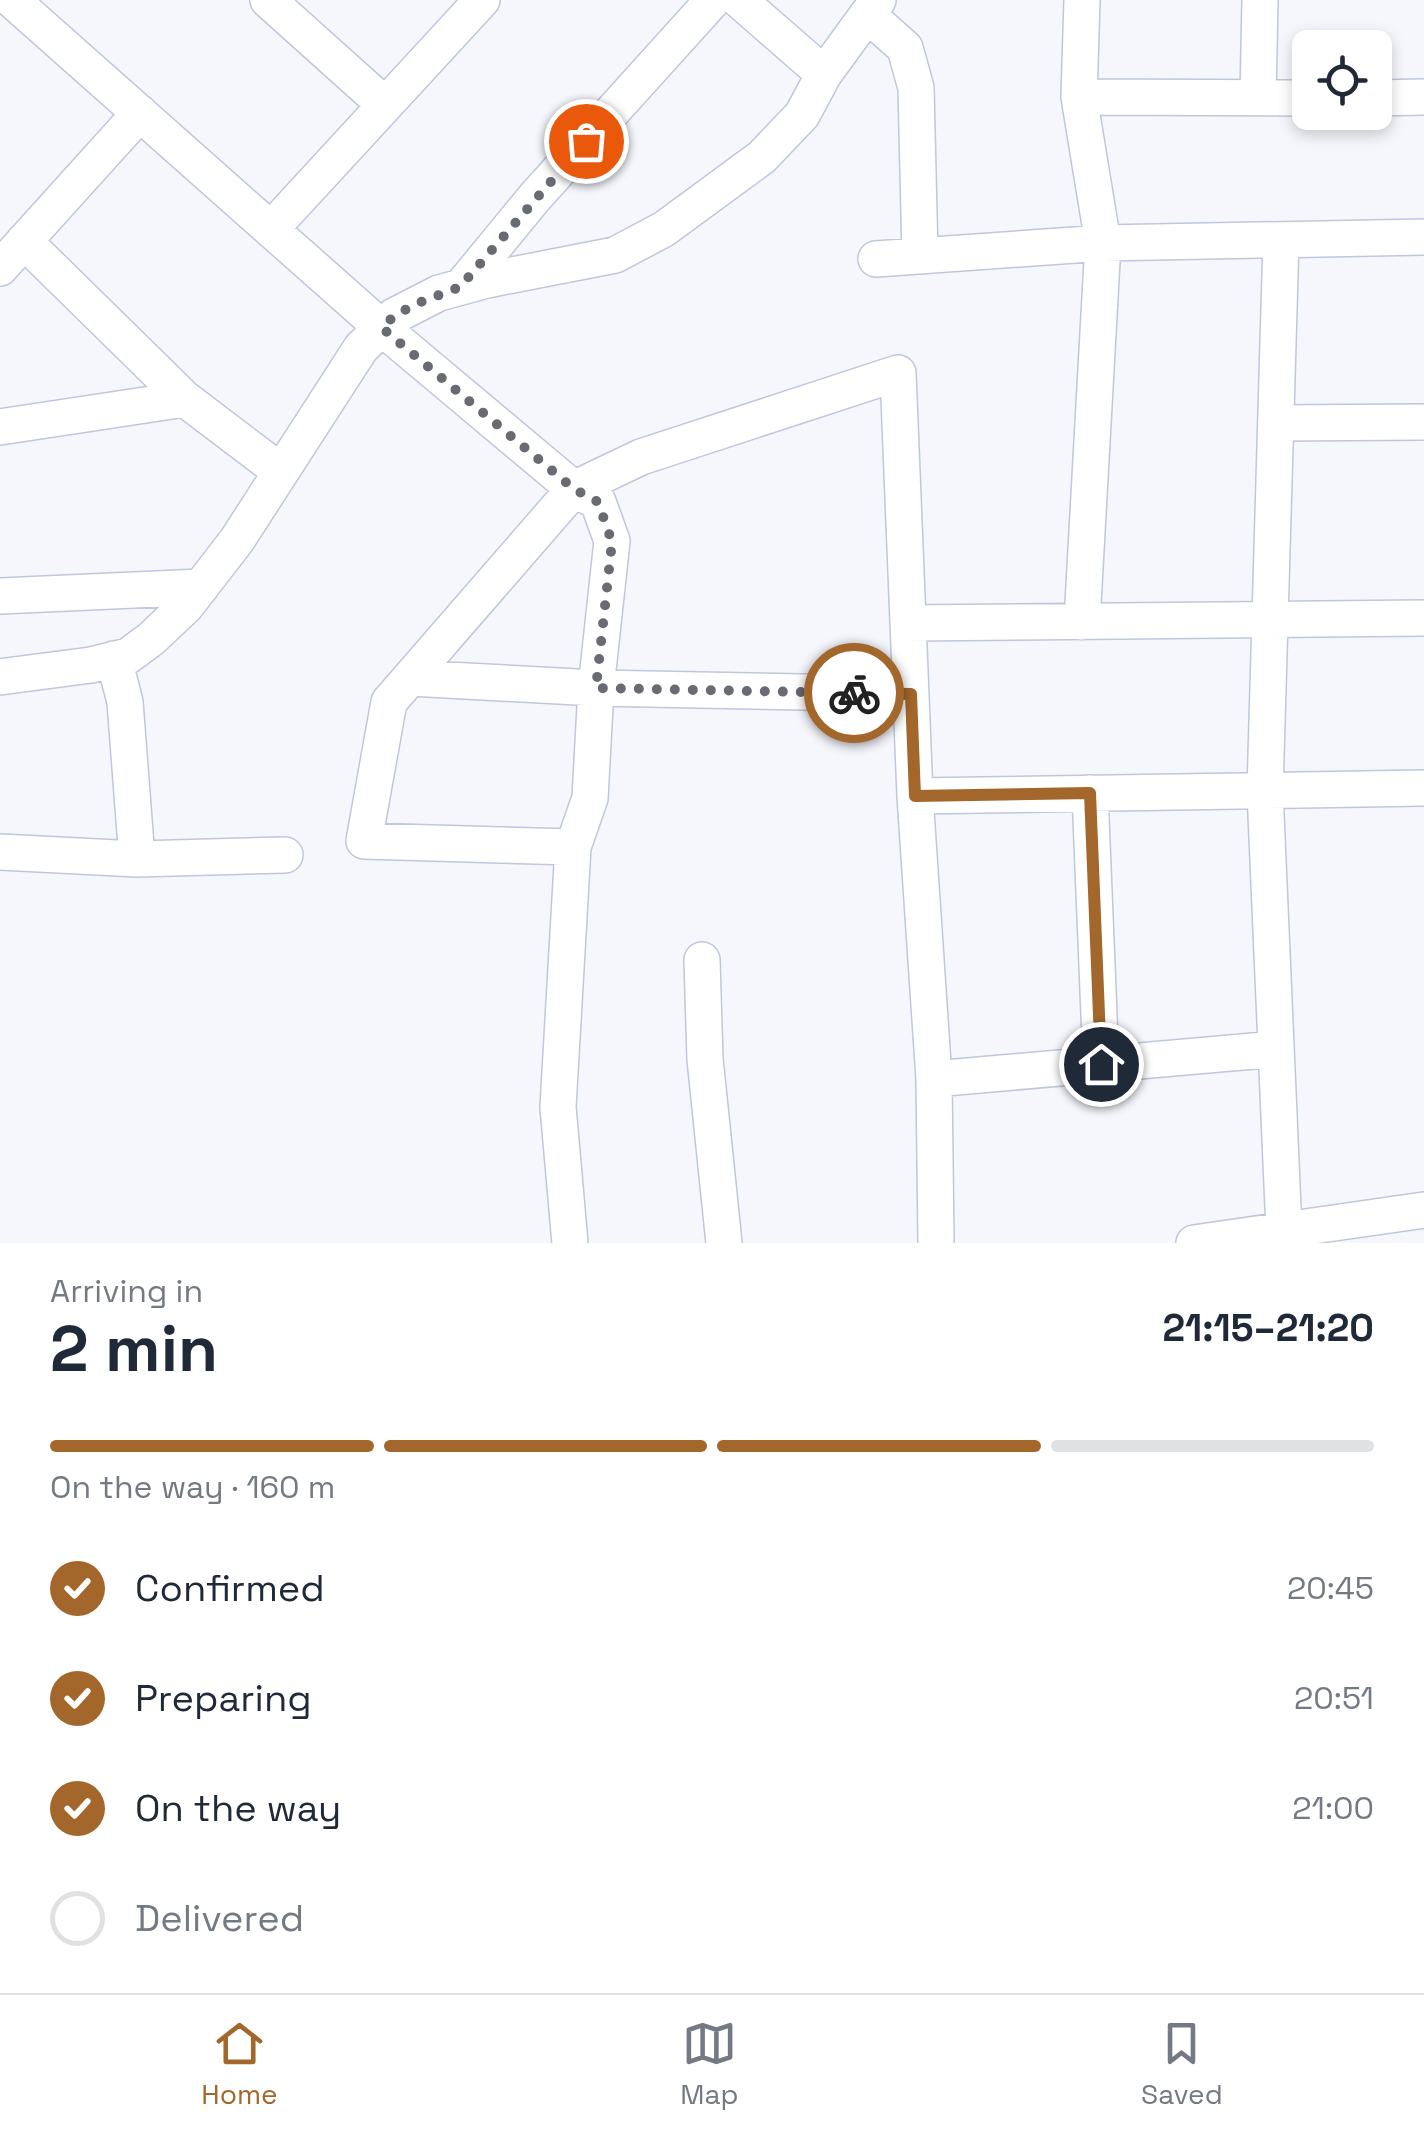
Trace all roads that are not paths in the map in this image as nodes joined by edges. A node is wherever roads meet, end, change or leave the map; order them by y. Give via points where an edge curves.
1 (12, 0) edge
2 (268, 0) edge
3 (482, 0) edge
4 (713, 0) edge
5 (739, 0) edge
6 (1082, 0) edge
7 (1260, 0) edge
8 (873, 8) edge
9 (824, 74) junction
10 (1079, 97) junction
11 (1258, 97) junction
12 (1424, 97) edge
13 (1292, 98) edge
14 (1392, 98) edge
15 (385, 105) junction
16 (140, 113) junction
17 (271, 229) junction
18 (1424, 237) edge
19 (1281, 240) junction
20 (24, 241) junction
21 (1103, 244) junction
22 (920, 256) junction
23 (876, 259) dead end
24 (0, 268) edge
25 (460, 287) junction
26 (382, 328) junction
27 (185, 399) junction
28 (1424, 422) edge
29 (1276, 423) junction
30 (0, 427) edge
31 (280, 472) junction
32 (574, 489) junction
33 (201, 587) junction
34 (0, 596) edge
35 (1424, 618) edge
36 (1270, 620) junction
37 (1082, 622) junction
38 (908, 623) junction
39 (114, 659) junction
40 (0, 677) edge
41 (410, 678) junction
42 (596, 688) junction
43 (911, 694) junction
44 (1424, 788) edge
45 (1265, 791) junction
46 (1090, 793) junction
47 (915, 796) junction
48 (573, 847) junction
49 (0, 852) edge
50 (285, 855) dead end
51 (136, 859) junction
52 (702, 960) dead end
53 (1276, 1049) junction
54 (1101, 1064) junction
55 (934, 1079) junction
56 (1424, 1210) edge
57 (1284, 1231) junction
58 (1365, 1231) edge
59 (570, 1243) edge
60 (724, 1243) edge
61 (936, 1243) edge
62 (1194, 1243) edge

1 - 16 street
2 - 15 street
3 - 15 street
4 - 25 street
5 - 9 street
6 - 10 street
7 - 11 street
8 - 9 street
8 - 22 street via 905,48 916,88
9 - 25 street via 802,116 762,157 664,229 615,254
10 - 11 street
10 - 21 street
11 - 13 street
12 - 14 street
15 - 17 street
16 - 17 street
16 - 20 street
17 - 26 street
18 - 19 street
19 - 21 street
19 - 29 street
20 - 24 street
20 - 27 street
21 - 22 street
21 - 37 street
22 - 23 street
25 - 26 street via 409,308
26 - 31 street via 361,348
26 - 32 street
27 - 30 street
27 - 31 street
28 - 29 street
29 - 36 street
31 - 33 street
32 - 38 street via 641,456 898,373
32 - 41 street
32 - 42 street via 598,502 612,542
33 - 34 street
33 - 39 street via 150,639
35 - 36 street
36 - 37 street
36 - 45 street
37 - 38 street
38 - 43 street
39 - 40 street
39 - 51 street via 125,702
41 - 42 street
41 - 48 street via 389,702 364,841
42 - 43 street
42 - 48 street via 590,798
43 - 47 street
44 - 45 street
45 - 46 street
45 - 53 street
46 - 47 street
46 - 54 street
47 - 55 street
48 - 59 street via 558,1107
49 - 51 street
50 - 51 street
52 - 60 street
53 - 54 street
53 - 57 street
54 - 55 street
55 - 61 street
56 - 58 street
57 - 58 street
57 - 62 street

